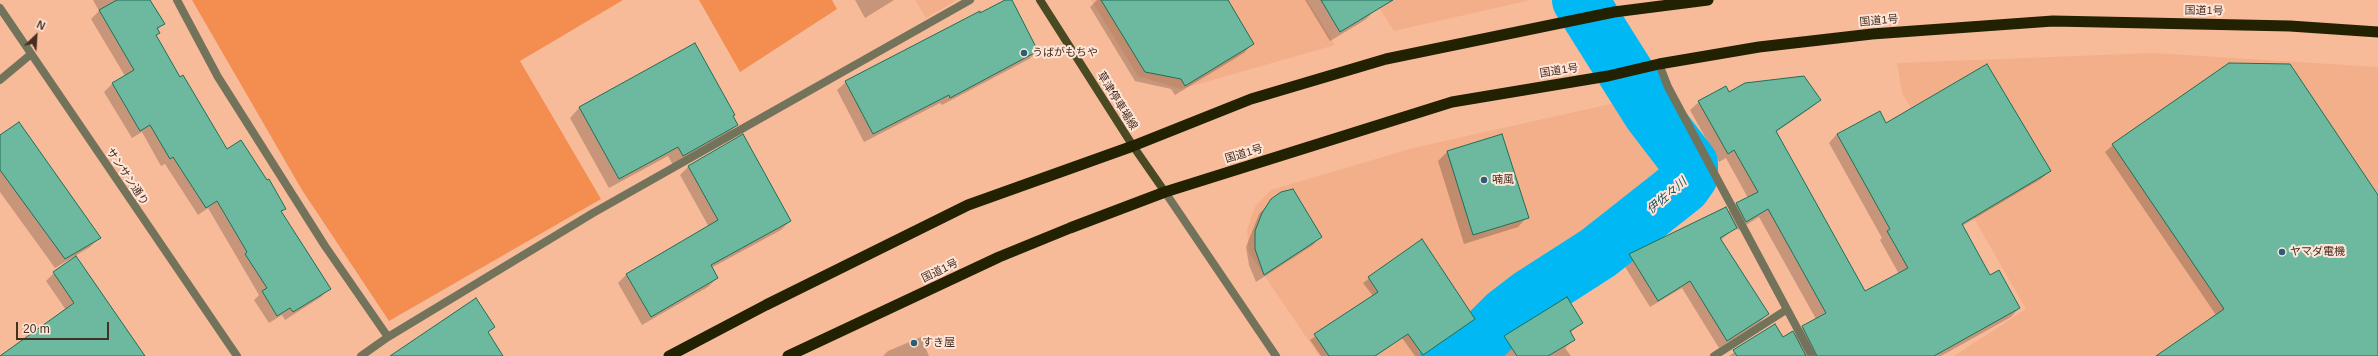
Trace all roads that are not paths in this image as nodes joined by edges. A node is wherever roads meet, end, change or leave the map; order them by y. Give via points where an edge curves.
1 (177, 0) edge
2 (970, 0) edge
3 (1040, 0) edge
4 (1708, 0) edge
5 (0, 8) edge
6 (2378, 32) edge
7 (30, 55) junction
8 (1659, 64) junction
9 (0, 80) edge
10 (1133, 146) junction
11 (1166, 192) junction
12 (1786, 310) junction
13 (388, 337) junction
14 (237, 356) edge
15 (361, 356) edge
16 (669, 356) edge
17 (788, 356) edge
18 (1276, 356) edge
19 (1714, 356) edge
20 (1812, 356) edge

1 - 13 street via 218,77 325,246
2 - 13 street via 593,213
3 - 10 main road, 草津停車場線
4 - 10 highway via 1575,19 1386,59 1251,98
5 - 7 street, サンサン通り
6 - 8 highway, 国道1号 via 2290,26 2052,21 1872,34 1759,47
7 - 9 street
7 - 14 street, サンサン通り
8 - 11 highway, 国道1号 via 1608,76 1452,102
8 - 12 street via 1668,87
10 - 11 main road, 草津停車場線
10 - 16 highway via 968,205
11 - 17 highway, 国道1号 via 999,257
11 - 18 street
12 - 19 street
12 - 20 street
13 - 15 street

